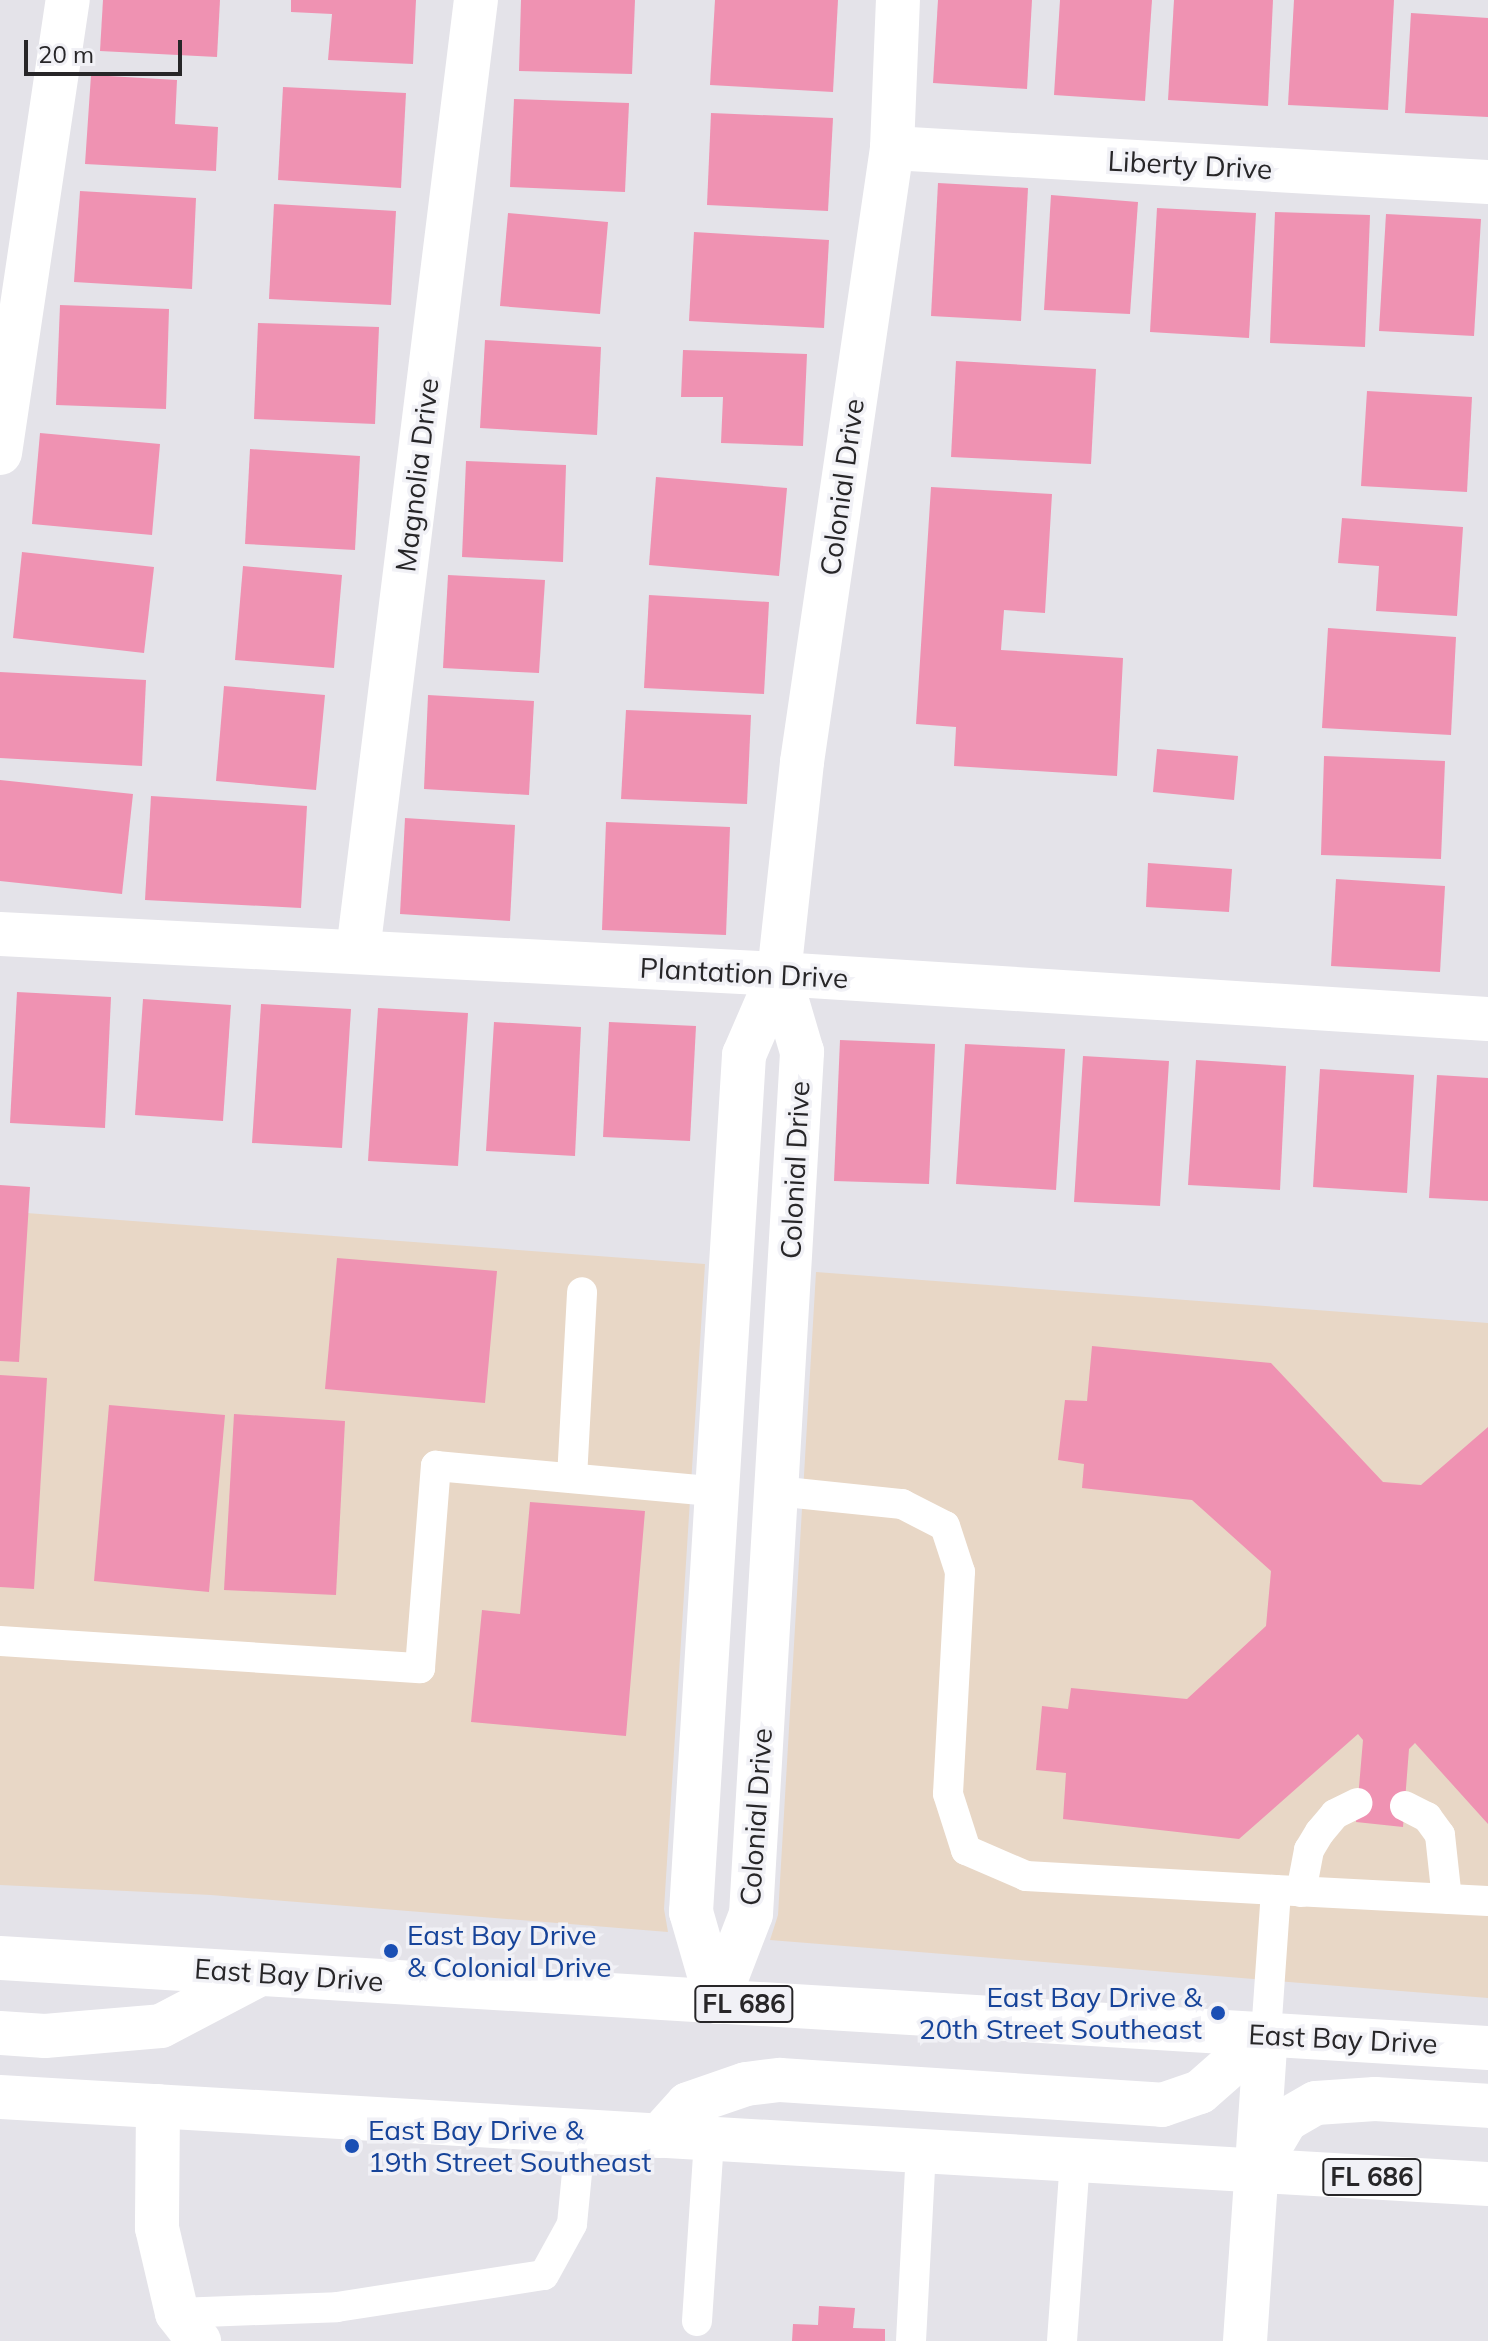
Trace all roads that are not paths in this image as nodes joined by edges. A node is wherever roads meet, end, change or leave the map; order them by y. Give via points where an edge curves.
1 (68, 0) edge
2 (476, 0) edge
3 (898, 0) edge
4 (892, 148) junction
5 (1488, 182) edge
6 (0, 453) edge
7 (0, 934) edge
8 (358, 951) junction
9 (779, 974) junction
10 (1488, 1019) edge
11 (582, 1292) dead end
12 (572, 1478) junction
13 (776, 1491) junction
14 (720, 1492) junction
15 (0, 1641) edge
16 (1358, 1803) dead end
17 (1405, 1806) dead end
18 (1288, 1891) junction
19 (1447, 1899) junction
20 (1488, 1901) edge
21 (0, 1958) edge
22 (260, 1974) junction
23 (717, 2002) junction
24 (0, 2033) edge
25 (1266, 2034) junction
26 (1488, 2048) edge
27 (0, 2097) edge
28 (158, 2106) junction
29 (1488, 2106) edge
30 (581, 2132) junction
31 (659, 2136) junction
32 (709, 2139) junction
33 (921, 2151) junction
34 (1075, 2159) junction
35 (1257, 2169) junction
36 (1488, 2184) edge
37 (697, 2321) dead end
38 (188, 2327) edge
39 (911, 2341) edge
40 (1062, 2341) edge
41 (1245, 2341) edge

1 - 6 street
2 - 8 street, Magnolia Drive
3 - 4 street, Colonial Drive
4 - 5 street, Liberty Drive
4 - 9 street, Colonial Drive via 802,762
7 - 8 street, Plantation Drive
8 - 9 street, Plantation Drive
9 - 10 street, Plantation Drive
9 - 13 street, Colonial Drive via 802,1052
9 - 14 street, Colonial Drive via 744,1055
11 - 12 lane
12 - 14 lane
12 - 15 lane via 436,1466 420,1668
13 - 18 lane via 902,1504 945,1526 960,1572 948,1794 966,1850 1026,1876
13 - 23 street, Colonial Drive via 751,1914
14 - 23 street, Colonial Drive via 691,1912
16 - 18 lane via 1335,1814 1320,1832
17 - 19 lane via 1427,1817 1440,1835
18 - 19 lane
18 - 25 lane
19 - 20 lane
21 - 22 street, East Bay Drive / FL 686
22 - 23 street, East Bay Drive / FL 686
22 - 24 street via 161,2026 92,2034
23 - 25 street, East Bay Drive / FL 686
25 - 26 street, East Bay Drive / FL 686
25 - 31 street via 1200,2092 1162,2105 780,2080 746,2084 688,2104
25 - 35 street
27 - 28 street, FL 686
28 - 30 street, FL 686
28 - 38 street via 157,2228
29 - 35 street via 1375,2099 1316,2103 1286,2120
30 - 31 street, FL 686
30 - 38 lane via 572,2224 544,2275
31 - 32 street, FL 686
32 - 33 street, FL 686
32 - 37 lane
33 - 34 street, FL 686
33 - 39 lane
34 - 35 street, FL 686
34 - 40 lane
35 - 36 street, FL 686
35 - 41 street

